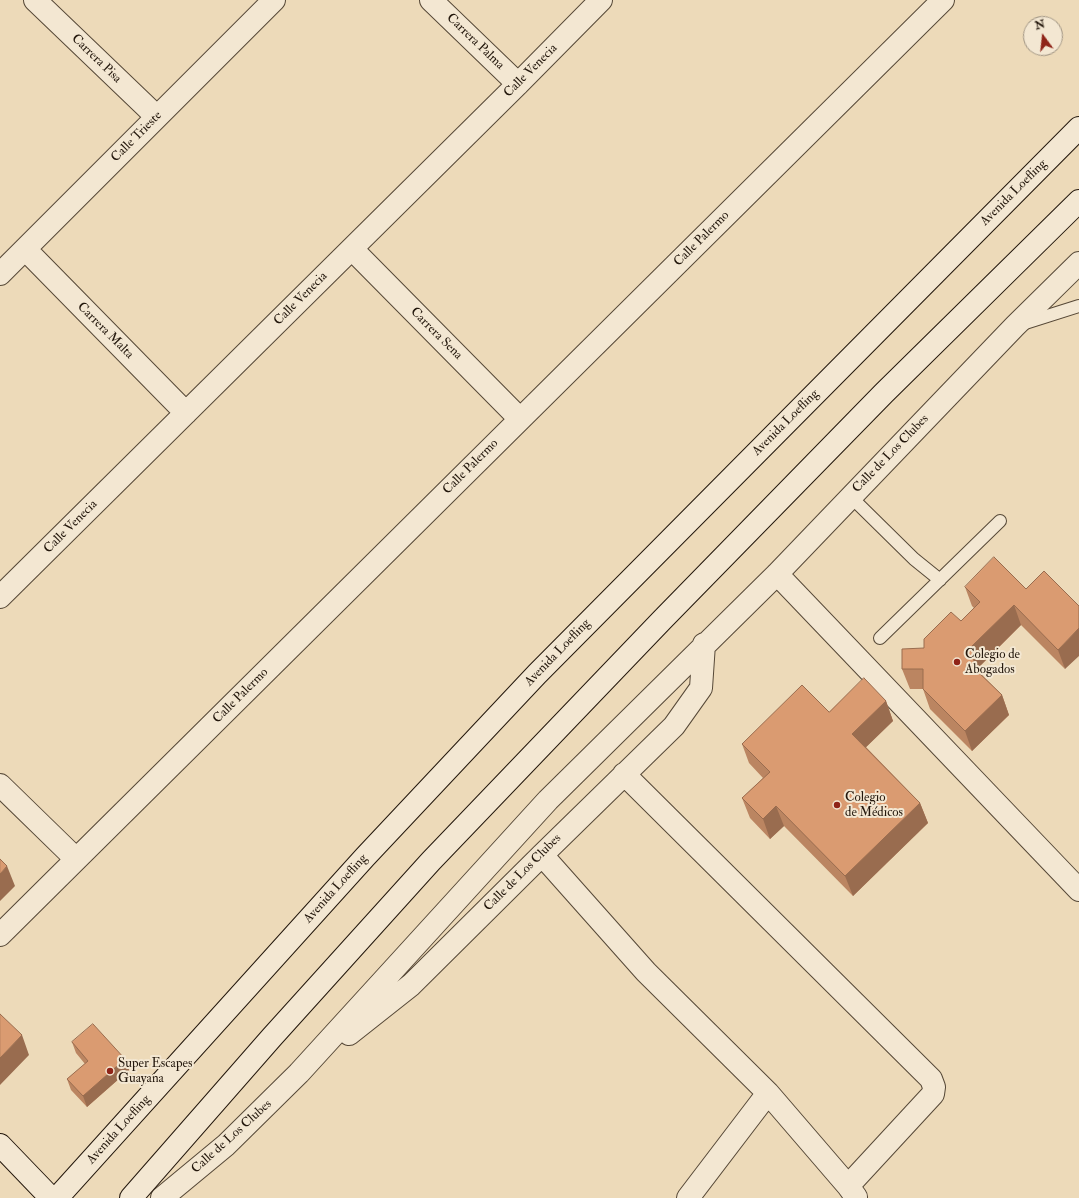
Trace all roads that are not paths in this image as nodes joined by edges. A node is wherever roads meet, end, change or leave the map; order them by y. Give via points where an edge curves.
1 (35, 0) edge
2 (274, 0) edge
3 (431, 0) edge
4 (600, 0) edge
5 (943, 0) edge
6 (518, 84) junction
7 (157, 117) junction
8 (1079, 128) edge
9 (1079, 201) edge
10 (352, 249) junction
11 (25, 250) junction
12 (1079, 263) edge
13 (0, 274) edge
14 (1079, 306) edge
15 (1015, 326) junction
16 (186, 413) junction
17 (520, 420) junction
18 (850, 496) junction
19 (1000, 521) dead end
20 (776, 574) junction
21 (940, 580) junction
22 (0, 597) edge
23 (880, 638) dead end
24 (704, 644) junction
25 (624, 774) junction
26 (0, 785) edge
27 (542, 854) junction
28 (76, 859) junction
29 (1079, 890) edge
30 (0, 935) edge
31 (300, 1073) junction
32 (768, 1093) junction
33 (0, 1145) edge
34 (852, 1192) edge
35 (51, 1198) edge
36 (57, 1198) edge
37 (131, 1198) edge
38 (162, 1198) edge
39 (688, 1198) edge

1 - 7 street, Carrera Pisa
2 - 7 street, Calle Trieste
3 - 6 street, Carrera Palma
4 - 6 street, Calle Venecia
5 - 17 street, Calle Palermo
6 - 10 street, Calle Venecia
7 - 11 street, Calle Trieste
8 - 36 street, Avenida Loefling via 537,674 365,857
9 - 37 street via 867,410 437,855
10 - 16 street, Calle Venecia
10 - 17 street, Carrera Sena
11 - 13 street, Calle Trieste
11 - 16 street, Carrera Malta
12 - 15 street, Calle de Los Clubes
14 - 15 lane
15 - 18 street, Calle de Los Clubes
16 - 22 street, Calle Venecia
17 - 28 street, Calle Palermo
18 - 20 street, Calle de Los Clubes
18 - 21 lane via 914,559
19 - 21 lane
20 - 24 street, Calle de Los Clubes
20 - 29 street
21 - 23 lane
24 - 25 street, Calle de Los Clubes via 701,688 674,726
24 - 31 street, Calle de Los Clubes via 548,800
25 - 27 street, Calle de Los Clubes
25 - 34 street via 931,1079 933,1094
26 - 28 street
27 - 31 street, Calle de Los Clubes via 411,985
27 - 32 street via 646,972
28 - 30 street, Calle Palermo
31 - 38 street, Calle de Los Clubes via 226,1145
32 - 34 street
32 - 39 street
33 - 35 street

